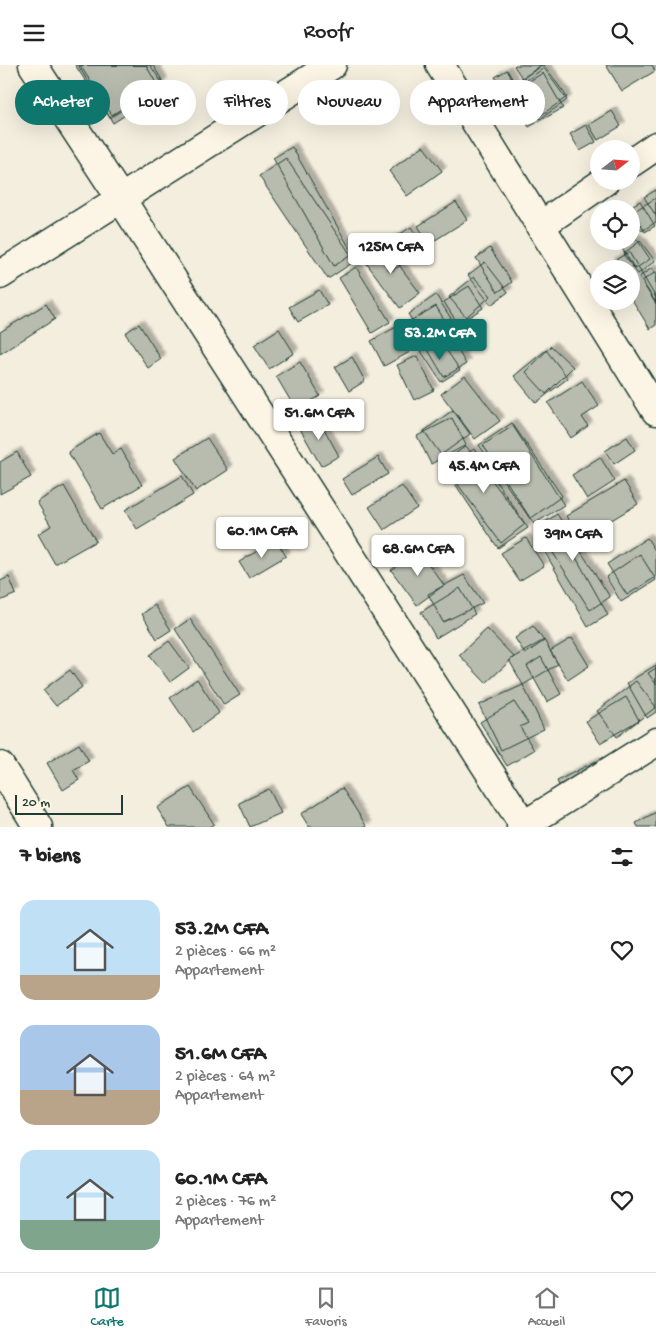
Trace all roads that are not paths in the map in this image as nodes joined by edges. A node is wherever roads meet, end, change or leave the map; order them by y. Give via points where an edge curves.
1 (33, 65) edge
2 (332, 65) edge
3 (440, 65) edge
4 (656, 146) edge
5 (640, 157) edge
6 (592, 190) edge
7 (121, 199) junction
8 (540, 226) junction
9 (0, 275) edge
10 (656, 411) edge
11 (656, 742) edge
12 (0, 766) edge
13 (524, 826) edge
14 (38, 827) edge

1 - 7 street
2 - 7 street
3 - 8 street
4 - 5 street
6 - 8 street
7 - 9 street
7 - 13 street
8 - 10 street
11 - 13 street
12 - 14 street

